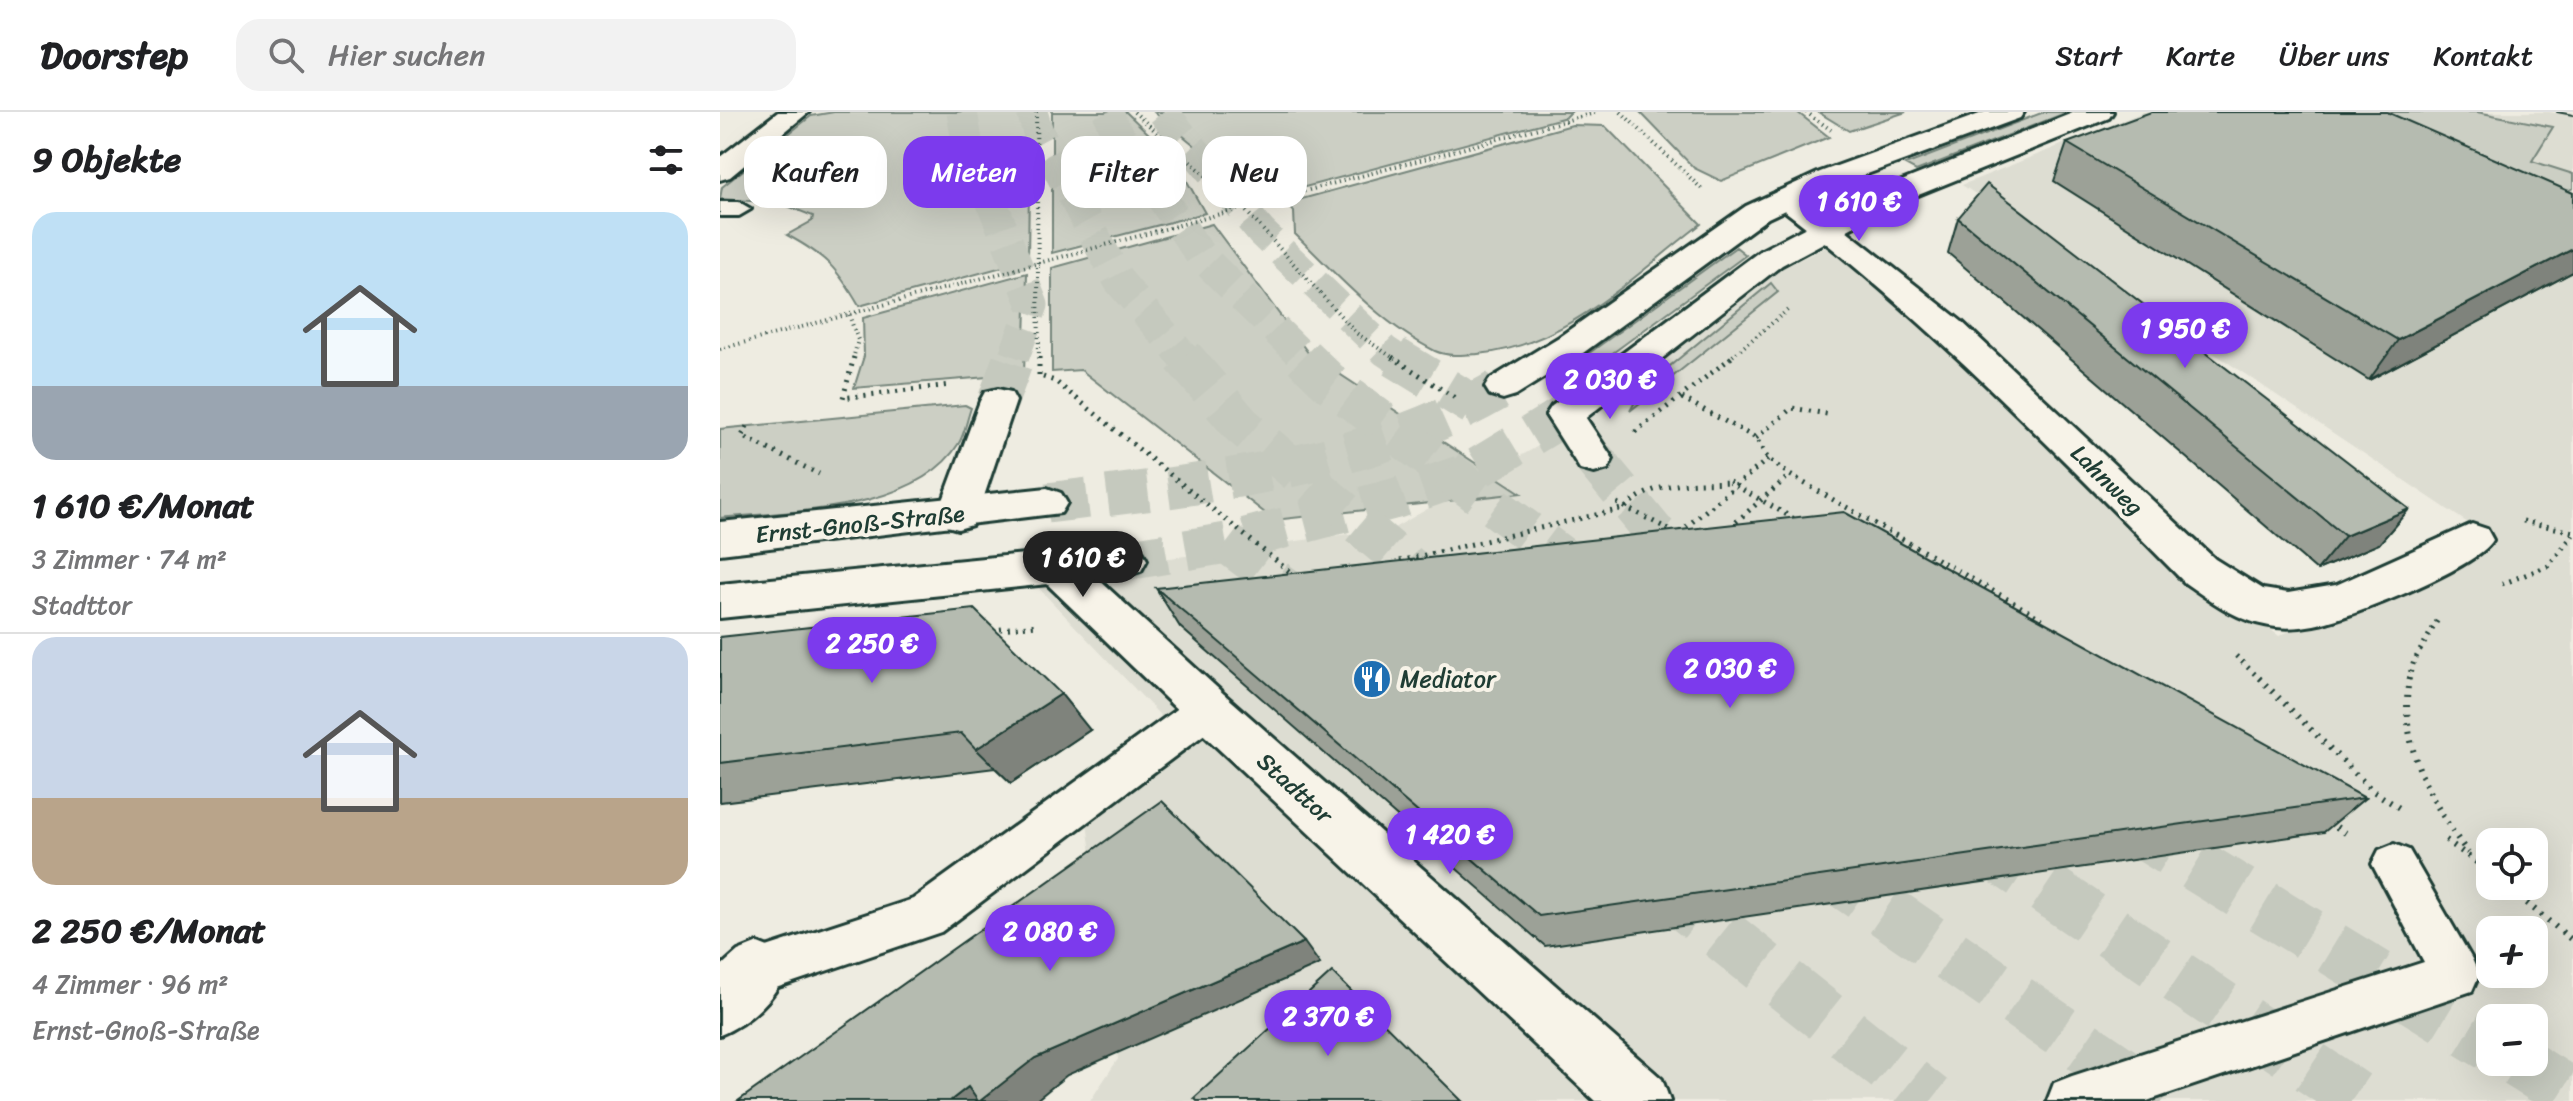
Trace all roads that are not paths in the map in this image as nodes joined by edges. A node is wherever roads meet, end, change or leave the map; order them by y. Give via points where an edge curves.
1 (795, 112) edge
2 (2010, 112) edge
3 (2099, 112) edge
4 (720, 171) edge
5 (1787, 198) junction
6 (1830, 228) junction
7 (1503, 387) tunnel mouth
8 (1011, 389) tunnel mouth
9 (1594, 459) tunnel mouth
10 (1047, 503) tunnel mouth
11 (958, 514) junction
12 (720, 538) edge
13 (2472, 540) dead end
14 (1126, 560) tunnel mouth
15 (1046, 570) junction
16 (720, 601) edge
17 (1208, 709) junction
18 (2394, 864) dead end
19 (739, 988) edge
20 (1640, 1101) edge
21 (2072, 1101) edge

1 - 4 main road
2 - 5 main road
3 - 6 main road via 1885,198
5 - 6 main road, Lahnweg
5 - 7 main road via 1737,224 1571,345
6 - 9 main road via 1746,276 1565,415
6 - 13 main road, Lahnweg via 1943,322 2200,571 2247,601 2305,612
8 - 11 main road
10 - 11 main road, Ernst-Gnoß-Straße
11 - 12 main road, Ernst-Gnoß-Straße
11 - 15 main road via 966,532 988,550
14 - 15 main road
15 - 16 main road
15 - 17 main road, Stadttor
17 - 19 lane via 925,917
17 - 20 main road, Stadttor
18 - 21 lane via 2456,975

